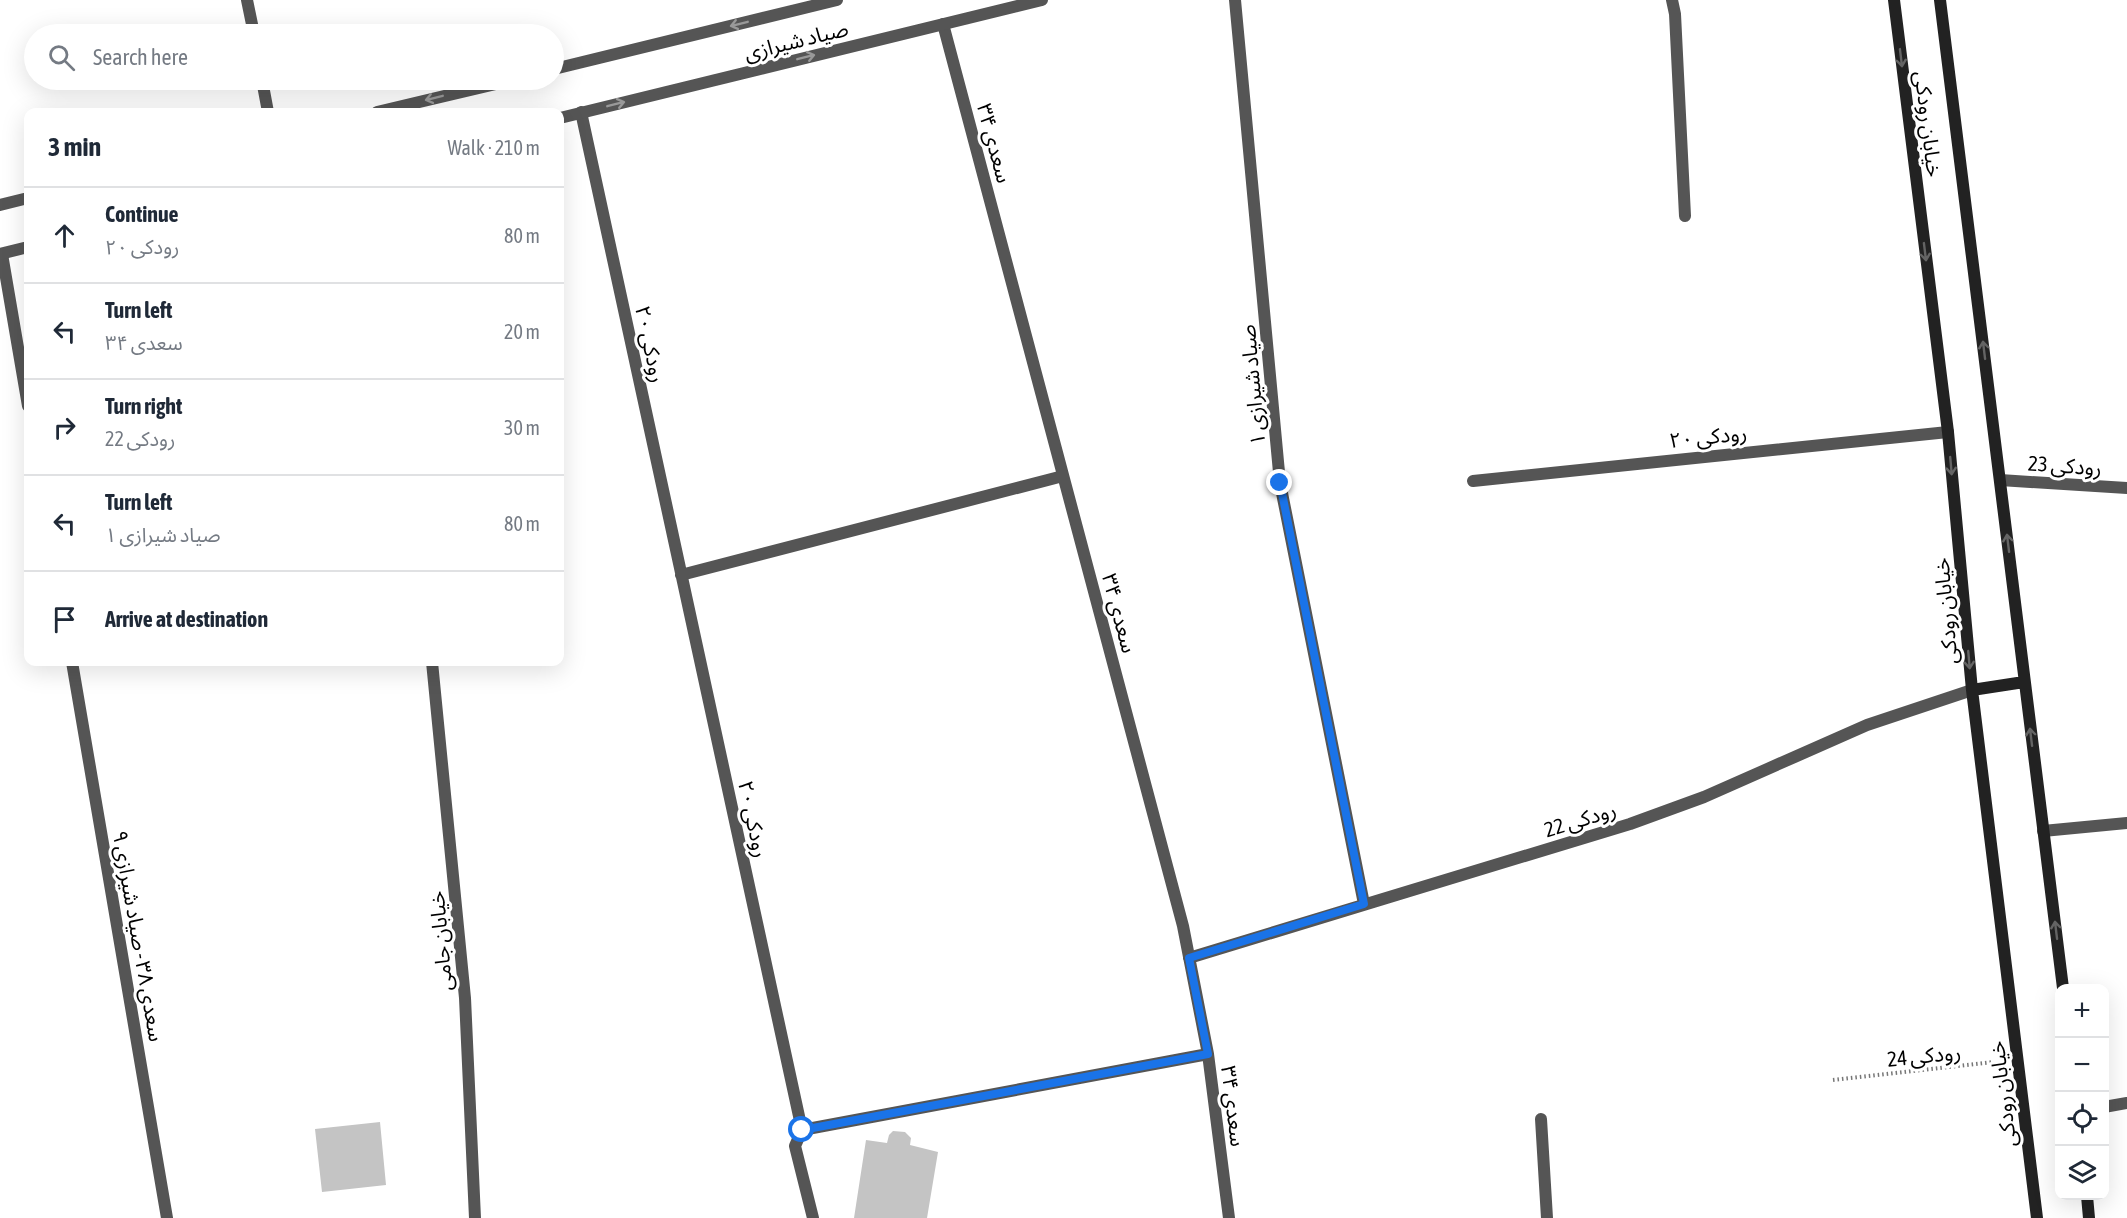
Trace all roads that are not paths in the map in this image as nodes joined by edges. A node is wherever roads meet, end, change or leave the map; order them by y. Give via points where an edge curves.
1 (247, 0) edge
2 (837, 0) edge
3 (1042, 0) edge
4 (1235, 0) edge
5 (1672, 0) edge
6 (1894, 0) edge
7 (1940, 0) edge
8 (252, 24) edge
9 (943, 24) junction
10 (564, 67) edge
11 (264, 90) edge
12 (470, 90) edge
13 (267, 108) edge
14 (393, 108) edge
15 (581, 112) junction
16 (564, 117) edge
17 (24, 199) edge
18 (0, 205) edge
19 (1685, 216) dead end
20 (24, 248) edge
21 (1, 254) edge
22 (24, 383) edge
23 (1948, 432) junction
24 (1063, 476) junction
25 (2000, 480) junction
26 (1473, 481) dead end
27 (2127, 488) edge
28 (681, 575) junction
29 (73, 666) edge
30 (432, 666) edge
31 (2024, 682) junction
32 (1972, 690) junction
33 (2127, 823) edge
34 (2043, 831) junction
35 (1364, 904) junction
36 (1189, 958) junction
37 (2062, 984) edge
38 (1208, 1054) junction
39 (2127, 1103) edge
40 (2109, 1106) edge
41 (1541, 1119) dead end
42 (802, 1130) junction
43 (2088, 1200) edge
44 (167, 1218) edge
45 (475, 1218) edge
46 (813, 1218) edge
47 (1229, 1218) edge
48 (1547, 1218) edge
49 (2037, 1218) edge
50 (2090, 1218) edge

1 - 8 street
2 -> 10 street, صیاد شیرازی
3 - 9 street, صیاد شیرازی
4 - 35 street, صیاد شیرازی ۱ via 1280,483
5 - 19 street
6 -> 23 main road, خیابان رودکی
25 -> 7 main road, خیابان رودکی
15 -> 9 street, صیاد شیرازی
9 - 24 street, سعدی ۳۴
11 - 13 street
12 -> 14 street
15 - 16 street, صیاد شیرازی
15 - 28 street, رودکی ۲۰
17 - 18 street
20 - 21 street
21 - 22 street
23 - 26 street, رودکی ۲۰
23 -> 32 main road, خیابان رودکی
24 - 28 street
24 - 36 street, سعدی ۳۴
25 - 27 street, رودکی 23
31 -> 25 main road, خیابان رودکی
28 - 42 street, رودکی ۲۰
29 - 44 street, سعدی ۳۸ - صیاد شیرازی ۹
30 - 45 street, خیابان جامی via 465,998
31 - 32 main road
34 -> 31 main road, خیابان رودکی
32 - 35 street, رودکی 22 via 1867,725 1630,825
32 - 49 main road, خیابان رودکی
33 - 34 street
37 -> 34 main road, خیابان رودکی
35 - 36 street, رودکی 22
36 - 38 street, سعدی ۳۴
38 - 42 street
38 - 47 street, سعدی ۳۴
39 - 40 street
41 - 48 street
42 - 46 street via 795,1146
43 - 50 main road

